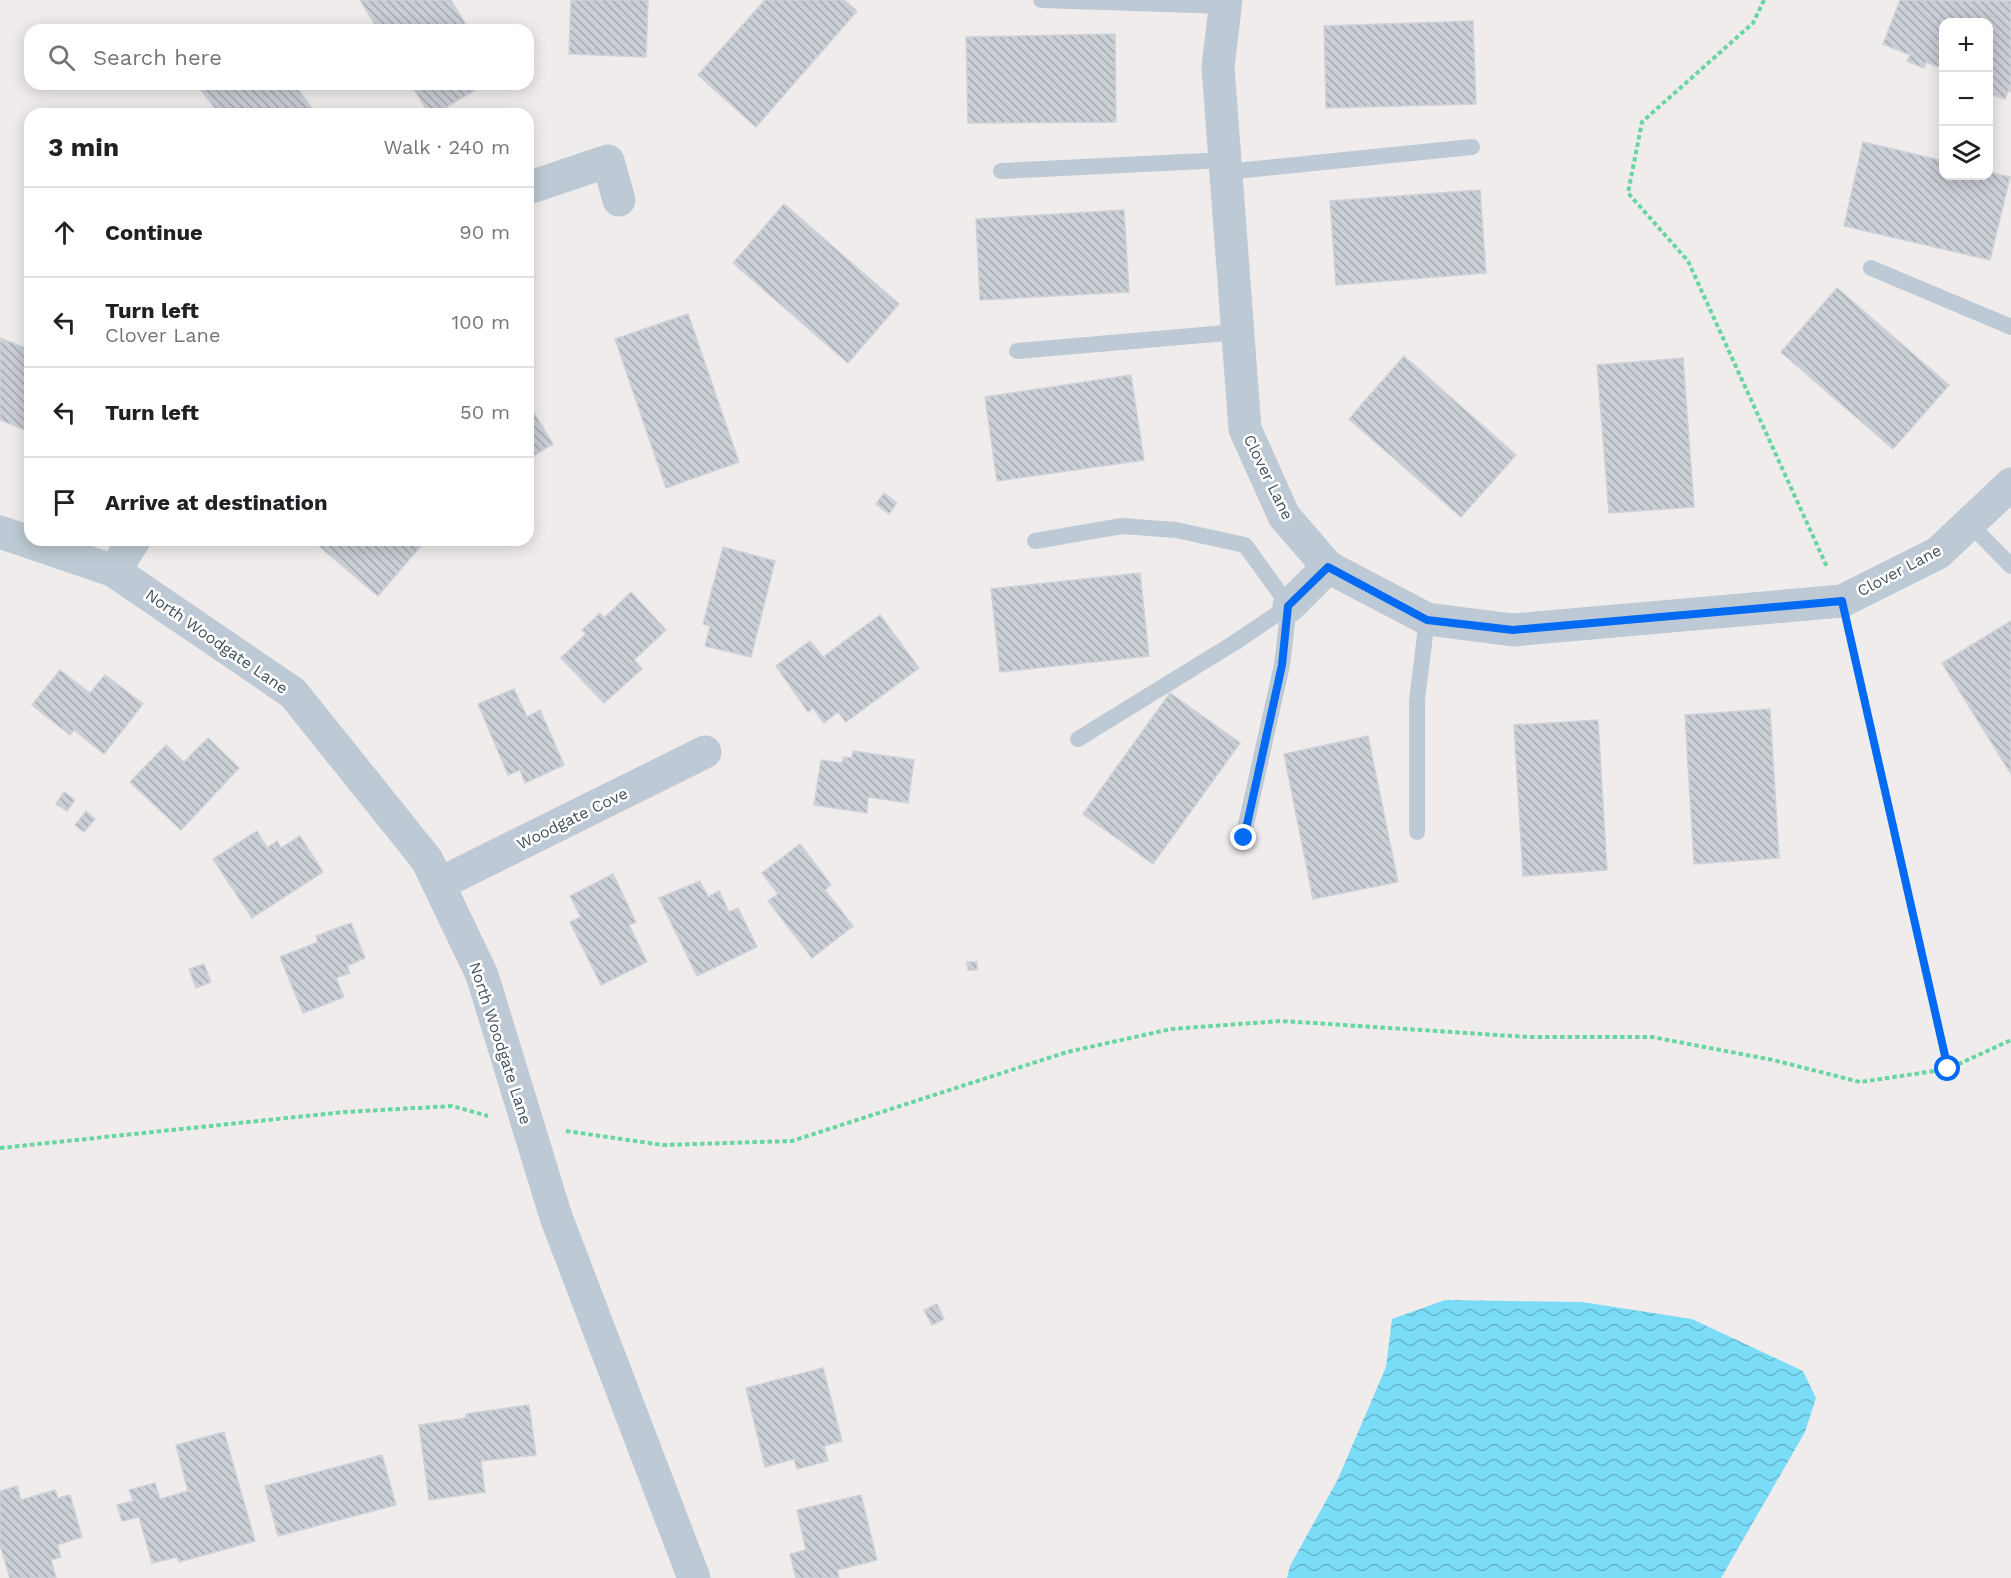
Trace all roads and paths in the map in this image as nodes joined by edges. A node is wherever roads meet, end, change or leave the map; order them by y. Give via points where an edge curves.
1 (1041, 0) edge
2 (1764, 0) edge
3 (1226, 3) edge
4 (1472, 147) dead end
5 (1226, 166) junction
6 (1001, 171) dead end
7 (534, 186) edge
8 (619, 200) dead end
9 (1870, 268) dead end
10 (2011, 327) edge
11 (1238, 332) junction
12 (1017, 351) dead end
13 (2011, 484) edge
14 (1970, 523) junction
15 (0, 532) edge
16 (24, 540) edge
17 (1035, 541) dead end
18 (41, 546) edge
19 (130, 546) edge
20 (2011, 566) edge
21 (1328, 567) junction
22 (114, 571) junction
23 (1842, 601) junction
24 (1288, 606) junction
25 (1427, 620) junction
26 (1078, 739) dead end
27 (705, 752) dead end
28 (1417, 832) dead end
29 (1244, 838) dead end
30 (439, 884) junction
31 (2011, 1040) edge
32 (1948, 1069) junction
33 (528, 1126) junction
34 (0, 1148) edge
35 (694, 1578) edge

1 - 3 lane
2 - 23 path via 1753,23 1642,122 1628,193 1688,261
3 - 5 street, Clover Lane via 1218,67
4 - 5 lane
5 - 6 lane
5 - 11 street, Clover Lane
7 - 8 street via 608,161
9 - 10 lane
11 - 12 lane
11 - 21 street, Clover Lane via 1245,429 1284,516
13 - 14 street, Clover Lane
14 - 20 lane
14 - 23 street, Clover Lane via 1938,553
15 - 16 street, North Woodgate Lane
17 - 24 lane via 1122,526 1176,530 1245,545
18 - 22 street, North Woodgate Lane
19 - 22 street
21 - 24 street
21 - 25 street, Clover Lane
22 - 30 street, North Woodgate Lane via 292,693 427,860
23 - 25 street, Clover Lane via 1513,630
23 - 32 path
24 - 26 lane
24 - 29 lane via 1282,665
25 - 28 lane via 1417,700
27 - 30 street, Woodgate Cove
30 - 33 street, North Woodgate Lane via 482,975
31 - 32 path
32 - 33 path via 1860,1082 1773,1060 1652,1037 1529,1037 1281,1022 1171,1029 1067,1052 792,1141 663,1145
33 - 34 path via 452,1106 344,1112
33 - 35 street, North Woodgate Lane via 556,1217

